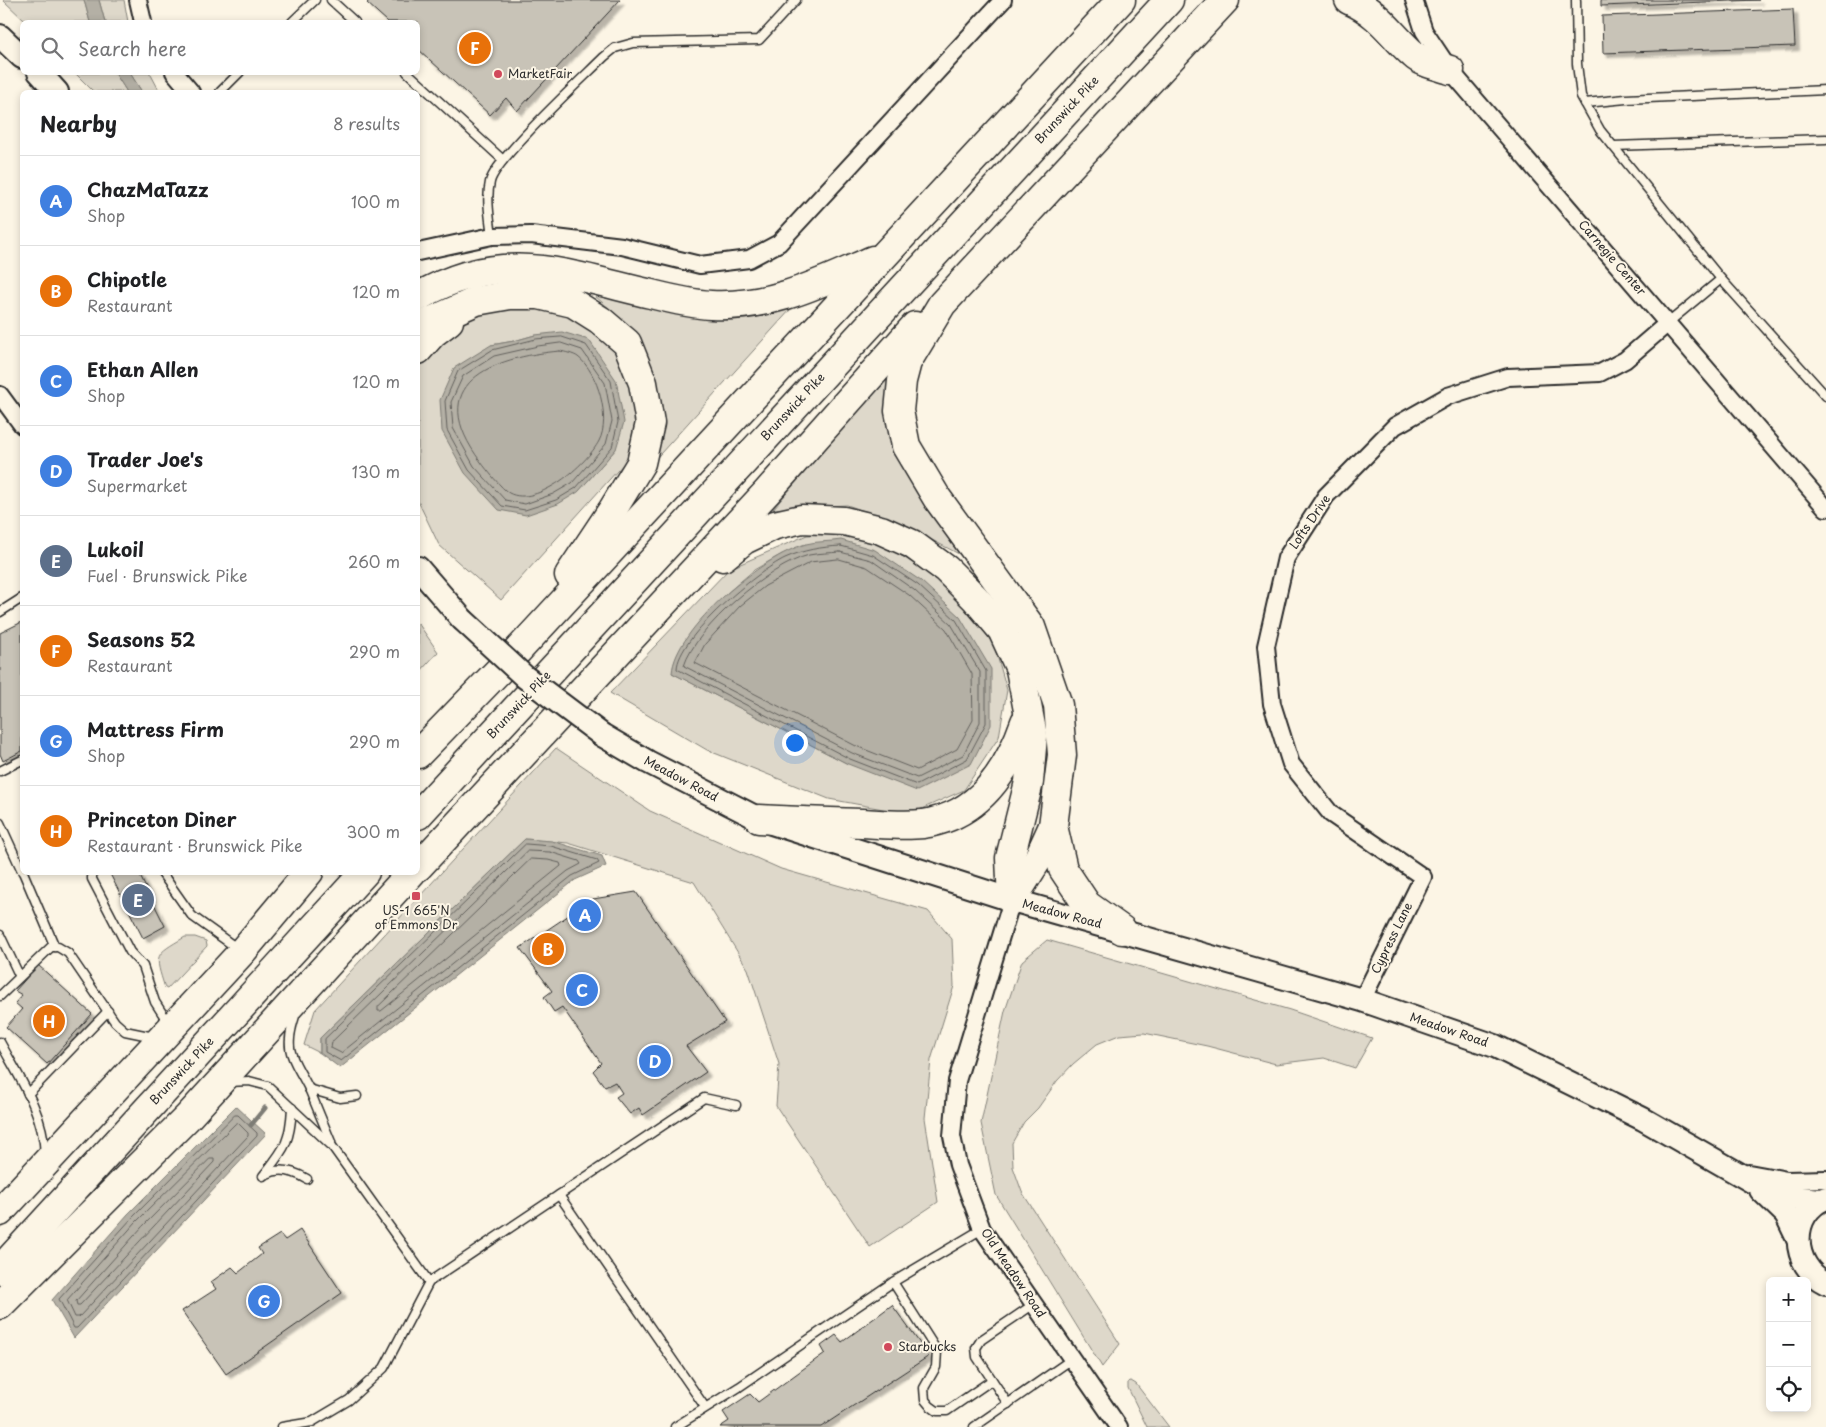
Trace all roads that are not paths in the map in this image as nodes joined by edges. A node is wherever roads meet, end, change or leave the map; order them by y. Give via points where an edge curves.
1 (138, 0) edge
2 (315, 0) edge
3 (331, 0) edge
4 (796, 0) edge
5 (1003, 0) edge
6 (1121, 0) edge
7 (1169, 0) edge
8 (1225, 0) edge
9 (1246, 0) edge
10 (1349, 0) edge
11 (1414, 0) edge
12 (1576, 0) edge
13 (143, 20) edge
14 (294, 20) edge
15 (353, 20) edge
16 (1195, 33) junction
17 (0, 36) edge
18 (20, 55) edge
19 (1450, 70) junction
20 (42, 75) edge
21 (177, 75) edge
22 (237, 75) edge
23 (410, 75) edge
24 (55, 90) edge
25 (189, 90) edge
26 (222, 90) edge
27 (1826, 90) edge
28 (1585, 103) junction
29 (1826, 138) edge
30 (1613, 146) junction
31 (503, 160) junction
32 (492, 236) junction
33 (420, 252) edge
34 (884, 255) junction
35 (1722, 279) junction
36 (420, 296) edge
37 (476, 301) junction
38 (942, 304) junction
39 (1668, 324) junction
40 (420, 326) edge
41 (420, 348) edge
42 (0, 395) edge
43 (1826, 396) edge
44 (20, 422) edge
45 (1826, 508) edge
46 (420, 570) edge
47 (20, 599) edge
48 (0, 612) edge
49 (651, 616) junction
50 (511, 658) junction
51 (1029, 711) junction
52 (420, 752) edge
53 (20, 761) edge
54 (0, 771) edge
55 (420, 813) edge
56 (759, 820) junction
57 (0, 823) edge
58 (1053, 826) junction
59 (420, 865) edge
60 (20, 866) edge
61 (24, 875) edge
62 (90, 875) edge
63 (162, 875) edge
64 (306, 875) edge
65 (362, 875) edge
66 (409, 875) edge
67 (1423, 877) joint
68 (1012, 900) junction
69 (1122, 930) junction
70 (0, 935) edge
71 (55, 947) junction
72 (241, 953) junction
73 (19, 975) junction
74 (302, 992) junction
75 (0, 996) edge
76 (1362, 1000) junction
77 (108, 1011) junction
78 (166, 1033) junction
79 (0, 1042) edge
80 (220, 1082) junction
81 (309, 1089) junction
82 (28, 1094) junction
83 (357, 1096) dead end
84 (736, 1105) dead end
85 (292, 1108) junction
86 (332, 1146) junction
87 (45, 1163) junction
88 (1719, 1164) junction
89 (307, 1179) dead end
90 (1753, 1182) junction
91 (1824, 1193) edge
92 (559, 1195) junction
93 (0, 1212) edge
94 (982, 1229) junction
95 (1798, 1239) junction
96 (0, 1270) edge
97 (429, 1282) junction
98 (893, 1282) junction
99 (1826, 1283) edge
100 (1034, 1304) junction
101 (0, 1305) edge
102 (1072, 1359) junction
103 (992, 1380) junction
104 (1008, 1404) junction
105 (705, 1407) junction
106 (282, 1427) edge
107 (675, 1427) edge
108 (974, 1427) edge
109 (1119, 1427) edge

1 - 13 street
2 - 14 lane
3 - 15 lane
4 - 31 lane via 759,40 633,43 615,48
5 - 32 street via 779,243 749,259 700,265 622,246 531,235
6 - 34 highway
7 - 55 highway, Brunswick Pike
8 - 16 highway
9 - 16 highway
10 - 19 highway via 1363,6 1392,30 1415,57
11 - 19 street, Carnegie Center via 1424,31
12 - 28 lane via 1577,64 1581,96
16 - 38 highway
17 - 18 street
19 - 39 street, Carnegie Center
20 - 24 street
21 - 25 street
22 - 26 lane
23 - 31 lane
27 - 28 lane via 1626,98
28 - 30 lane
29 - 30 lane
30 - 35 lane
31 - 32 lane via 490,181
32 - 33 street
34 - 36 highway via 795,294 766,302 736,305 684,302 539,268 512,267 458,277
34 - 50 highway
35 - 39 lane
35 - 43 lane
37 - 40 highway
37 - 41 highway via 433,333
37 - 50 highway via 510,295 538,295 573,303 600,320 627,343 635,358 650,423 640,463 618,502
38 - 49 highway via 929,310
38 - 58 highway via 907,362 899,396 904,437 906,446 937,498 1031,626 1058,705 1062,755
39 - 45 street, Carnegie Center
39 - 67 street, Lofts Drive via 1625,360 1600,373 1508,377 1448,396 1395,426 1326,496 1286,558 1266,646 1272,704 1291,764 1331,814
42 - 44 street
46 - 56 street, Meadow Road, bridge via 462,619 525,677 602,734
47 - 48 lane
49 - 51 highway via 744,540 775,525 802,519 844,521 881,530 912,544 946,569 1002,630 1020,669
49 - 59 highway
50 - 52 highway
51 - 56 highway via 1012,757 1000,776 981,797 941,820 921,824
51 - 68 highway via 1033,736 1030,772 1010,858
53 - 54 lane
56 - 68 street, Meadow Road
57 - 60 lane
58 - 68 highway via 1038,859
58 - 69 highway via 1063,869 1087,905
61 - 71 lane
62 - 78 lane via 130,952 143,966
63 - 72 lane via 192,916
64 - 72 highway
65 - 96 highway, Brunswick Pike
66 - 74 highway
67 - 76 street, Cypress Lane
68 - 69 street, Meadow Road
68 - 94 street, Old Meadow Road via 964,1054 954,1107 952,1136 958,1165
69 - 76 street, Meadow Road
70 - 73 lane
71 - 73 lane
71 - 77 lane via 68,953
72 - 78 highway
73 - 75 lane
74 - 80 highway
74 - 81 lane via 289,1047 295,1067
76 - 88 street, Meadow Road via 1495,1046 1643,1119
77 - 78 lane via 125,1032
77 - 82 lane
78 - 87 highway
79 - 82 lane
80 - 85 lane via 249,1081 268,1086
80 - 101 highway
81 - 83 lane via 340,1098
81 - 86 lane
82 - 87 lane via 38,1110 44,1132
84 - 92 lane via 704,1098
85 - 86 lane
85 - 89 lane via 285,1148 263,1176 274,1170 295,1173
86 - 97 lane
87 - 93 highway
88 - 90 street, Meadow Road
88 - 91 street via 1787,1180
90 - 91 street, Meadow Road via 1790,1197
90 - 95 street, Meadow Road via 1786,1214
91 - 95 street via 1801,1224
92 - 97 lane
92 - 105 lane
94 - 98 lane
94 - 100 street, Old Meadow Road
95 - 99 street, Meadow Road via 1803,1262
97 - 106 lane via 384,1368 349,1400 312,1422
98 - 103 lane via 937,1351 936,1367 923,1393 930,1406 937,1411 947,1411
98 - 105 lane
100 - 102 street, Old Meadow Road
100 - 103 lane via 978,1344 977,1356
102 - 104 lane
102 - 109 street, Old Meadow Road
103 - 104 lane
104 - 108 lane
105 - 107 lane

